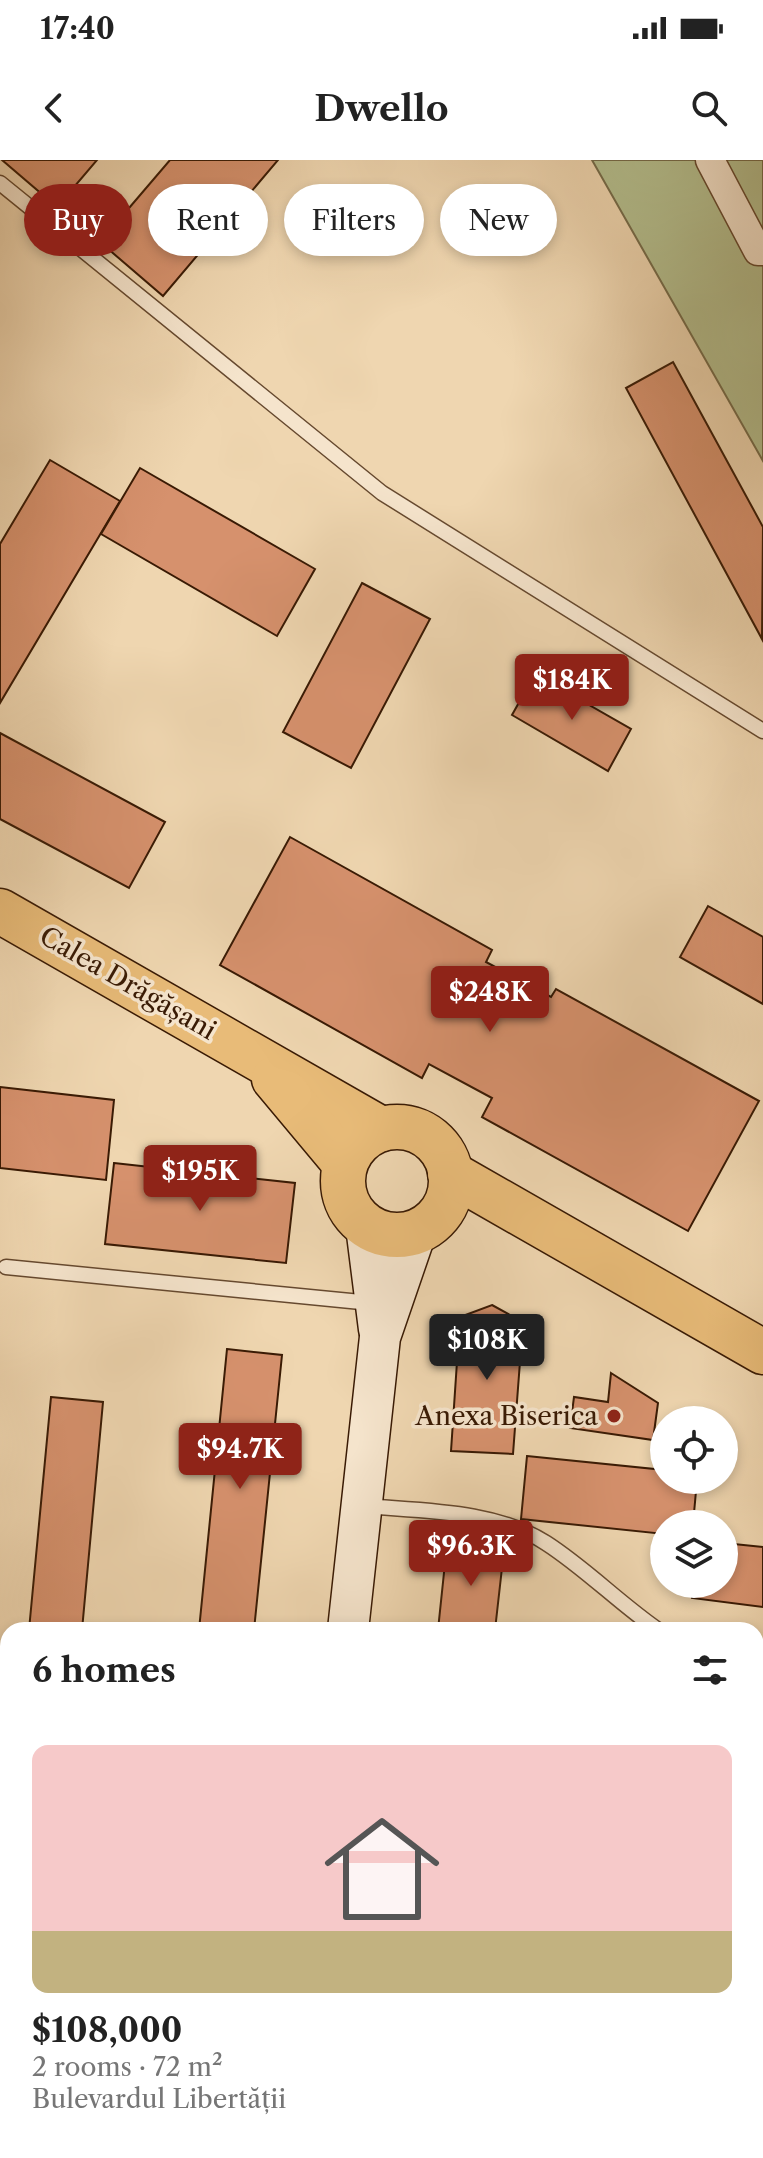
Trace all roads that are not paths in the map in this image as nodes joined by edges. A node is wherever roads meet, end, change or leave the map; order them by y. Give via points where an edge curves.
1 (710, 160) edge
2 (0, 183) edge
3 (763, 251) edge
4 (763, 731) edge
5 (0, 911) edge
6 (255, 1056) junction
7 (381, 1129) junction
8 (345, 1164) junction
9 (450, 1173) junction
10 (427, 1224) junction
11 (366, 1226) junction
12 (567, 1238) junction
13 (6, 1267) dead end
14 (378, 1320) junction
15 (763, 1352) edge
16 (361, 1506) junction
17 (349, 1622) edge
18 (647, 1622) edge

1 - 3 street via 758,251
2 - 4 lane via 382,493
5 - 6 main road, Calea Drăgășani
6 - 7 main road, Calea Drăgășani
6 - 8 main road, Calea Drăgășani
7 - 8 main road via 353,1149
7 - 9 main road via 418,1131 433,1141
8 - 11 main road via 345,1198
9 - 10 main road via 447,1202
9 - 12 main road
10 - 11 main road via 390,1234
10 - 12 main road
10 - 14 main road
11 - 14 main road
12 - 15 main road
13 - 14 lane
14 - 16 main road
16 - 17 main road
16 - 18 lane via 453,1515 518,1530 544,1542

